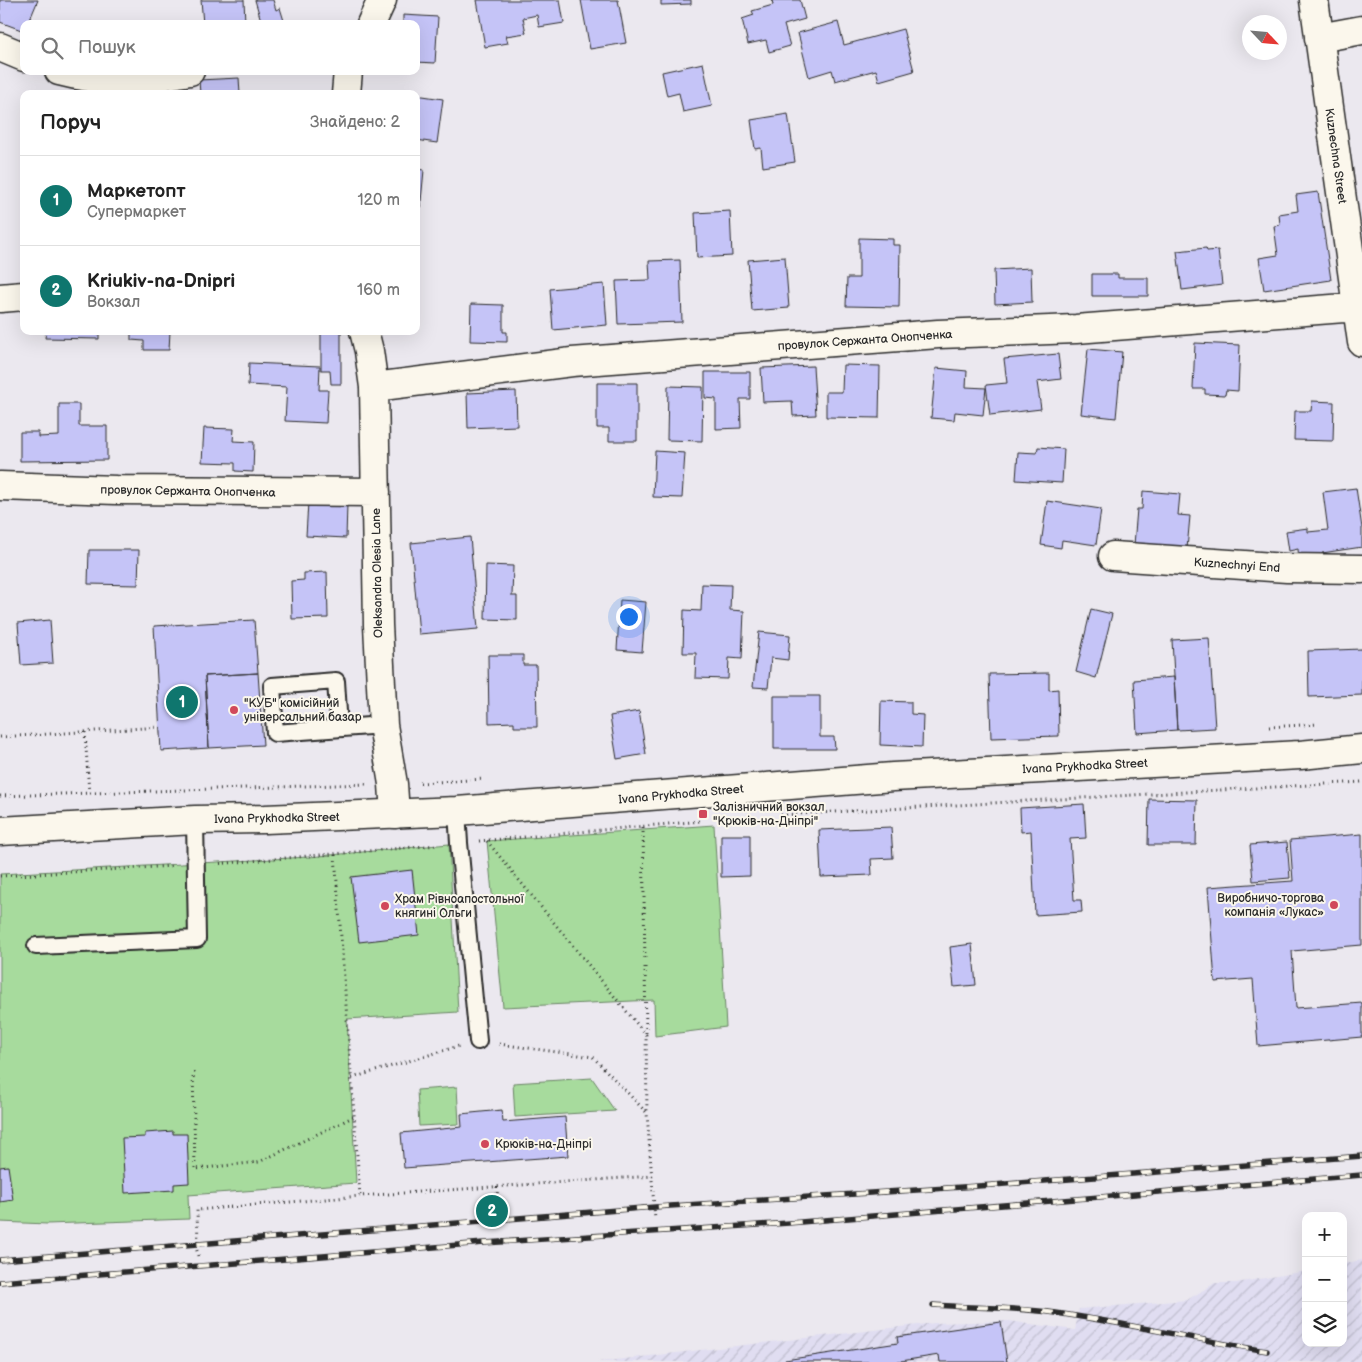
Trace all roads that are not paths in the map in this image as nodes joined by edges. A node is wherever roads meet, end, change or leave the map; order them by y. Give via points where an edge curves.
1 (382, 0) edge
2 (1314, 0) edge
3 (372, 20) edge
4 (1362, 30) edge
5 (1319, 38) junction
6 (0, 47) edge
7 (20, 55) edge
8 (73, 75) edge
9 (170, 75) edge
10 (348, 75) edge
11 (346, 90) edge
12 (20, 296) edge
13 (0, 298) edge
14 (1357, 307) junction
15 (365, 335) edge
16 (1362, 342) edge
17 (374, 387) junction
18 (0, 486) edge
19 (376, 492) junction
20 (1113, 556) dead end
21 (1362, 569) edge
22 (383, 725) junction
23 (339, 727) junction
24 (1362, 749) edge
25 (457, 812) junction
26 (395, 814) junction
27 (195, 820) junction
28 (0, 831) edge
29 (36, 946) dead end
30 (478, 1041) road end

1 - 3 street
2 - 5 street, Kuznechna Street
4 - 5 street
5 - 14 street, Kuznechna Street
6 - 7 street
8 - 9 street via 115,81
10 - 11 street
12 - 13 street
14 - 16 street, Kuznechna Street
14 - 17 street, провулок Сержанта Онопченка via 572,362
15 - 17 street, Oleksandra Olesia Lane
17 - 19 street, Oleksandra Olesia Lane
18 - 19 street, провулок Сержанта Онопченка
19 - 22 street, Oleksandra Olesia Lane
20 - 21 street, Kuznechnyi End via 1287,568
22 - 23 lane
22 - 26 street, Oleksandra Olesia Lane
23 - 23 lane via 275,733 272,686 336,681
24 - 25 street, Ivana Prykhodka Street via 894,777
25 - 26 street, Ivana Prykhodka Street
25 - 30 lane
26 - 27 street, Ivana Prykhodka Street
27 - 28 street, Ivana Prykhodka Street
27 - 29 lane via 197,939

